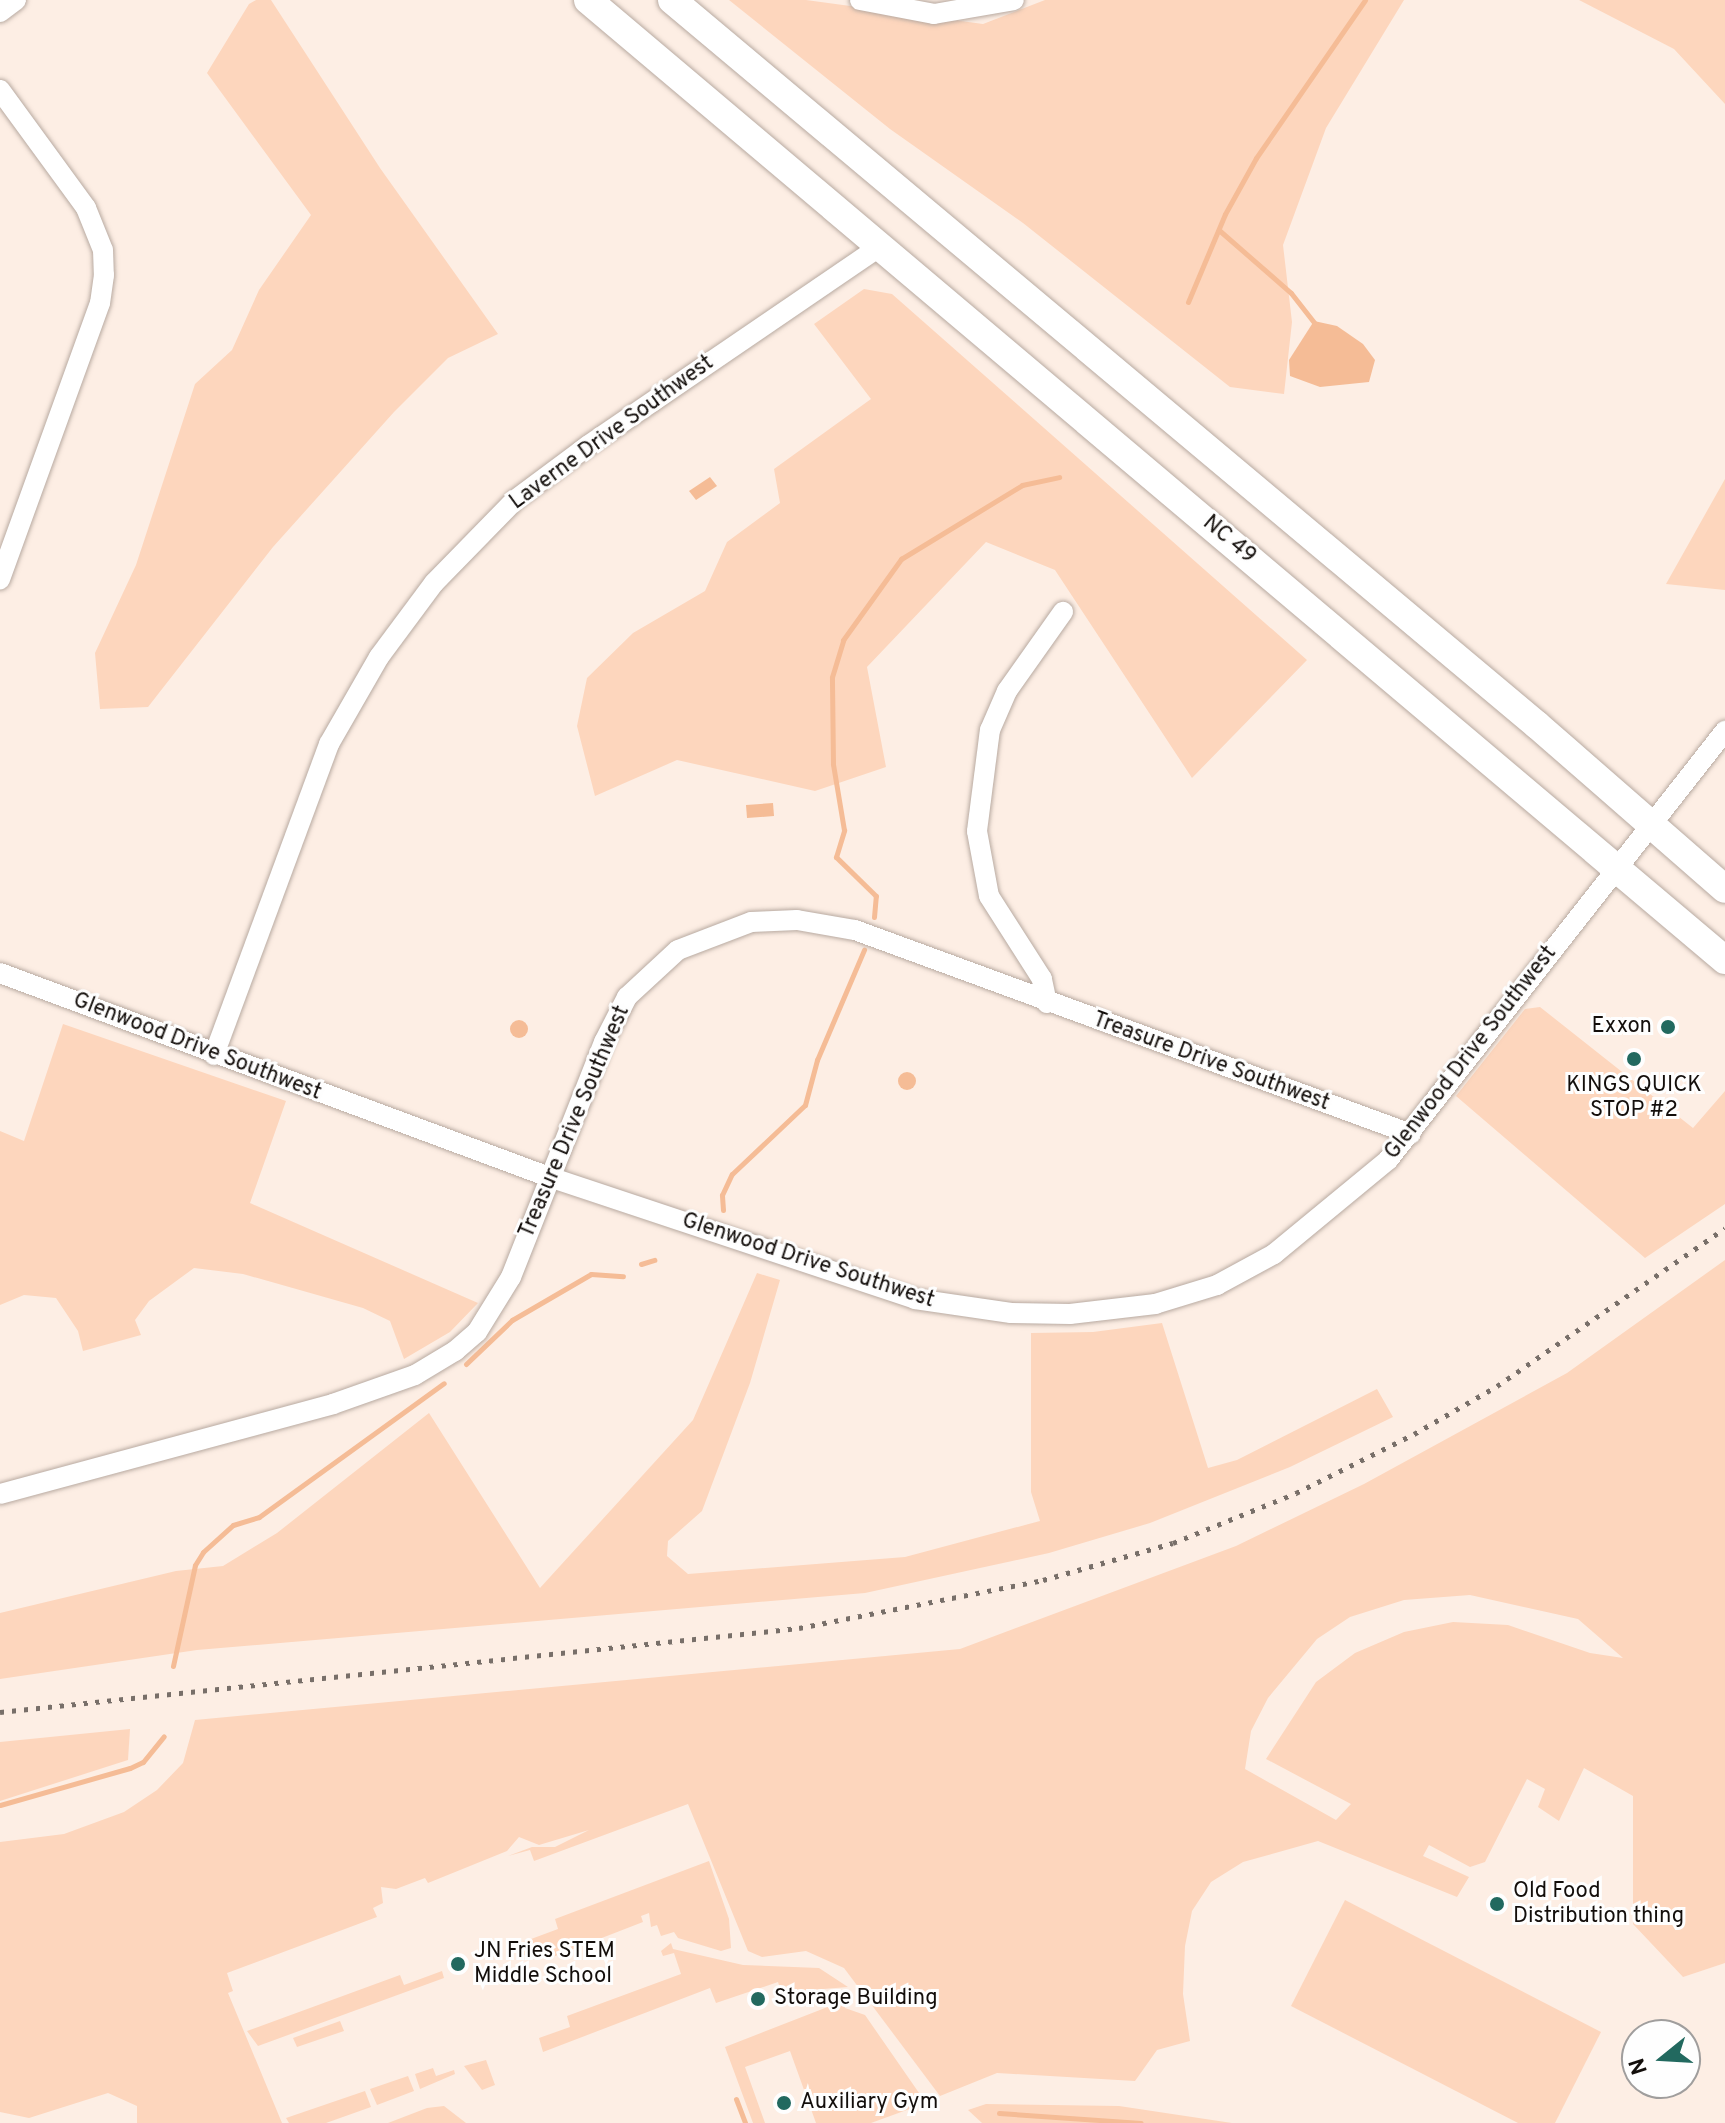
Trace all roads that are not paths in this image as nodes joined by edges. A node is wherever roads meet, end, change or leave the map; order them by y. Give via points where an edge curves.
1 (16, 0) edge
2 (588, 0) edge
3 (672, 0) edge
4 (860, 0) edge
5 (1014, 0) edge
6 (0, 12) edge
7 (0, 90) edge
8 (879, 247) junction
9 (0, 579) edge
10 (1063, 612) dead end
11 (1725, 731) edge
12 (1651, 826) junction
13 (1616, 870) junction
14 (1725, 889) edge
15 (1725, 960) edge
16 (0, 973) edge
17 (1047, 1003) junction
18 (214, 1055) junction
19 (1411, 1134) junction
20 (549, 1177) junction
21 (0, 1494) edge

1 - 6 street
2 - 8 highway, NC 49 / NC 49
3 - 12 highway
4 - 5 street via 934,14
7 - 9 street via 86,208 103,250 104,275 100,303
8 - 13 highway, NC 49 / NC 49
8 - 18 street, Laverne Drive Southwest via 564,463 494,520 434,583 379,657 329,744
10 - 17 street via 1007,691 990,730 977,831 989,896 1042,979
11 - 12 street, Glenwood Drive Southwest
12 - 13 street, Glenwood Drive Southwest
12 - 14 highway
13 - 15 highway, NC 49 / NC 49
13 - 19 street, Glenwood Drive Southwest
16 - 18 street, Glenwood Drive Southwest
17 - 19 street, Treasure Drive Southwest
17 - 20 street, Treasure Drive Southwest via 855,930 770,919 727,928 660,962 627,997
18 - 20 street, Glenwood Drive Southwest
19 - 20 street, Glenwood Drive Southwest via 1307,1230 1217,1285 1155,1304 1070,1314 989,1311 915,1299
20 - 21 street, Treasure Drive Southwest via 491,1313 455,1351 415,1375 333,1404

